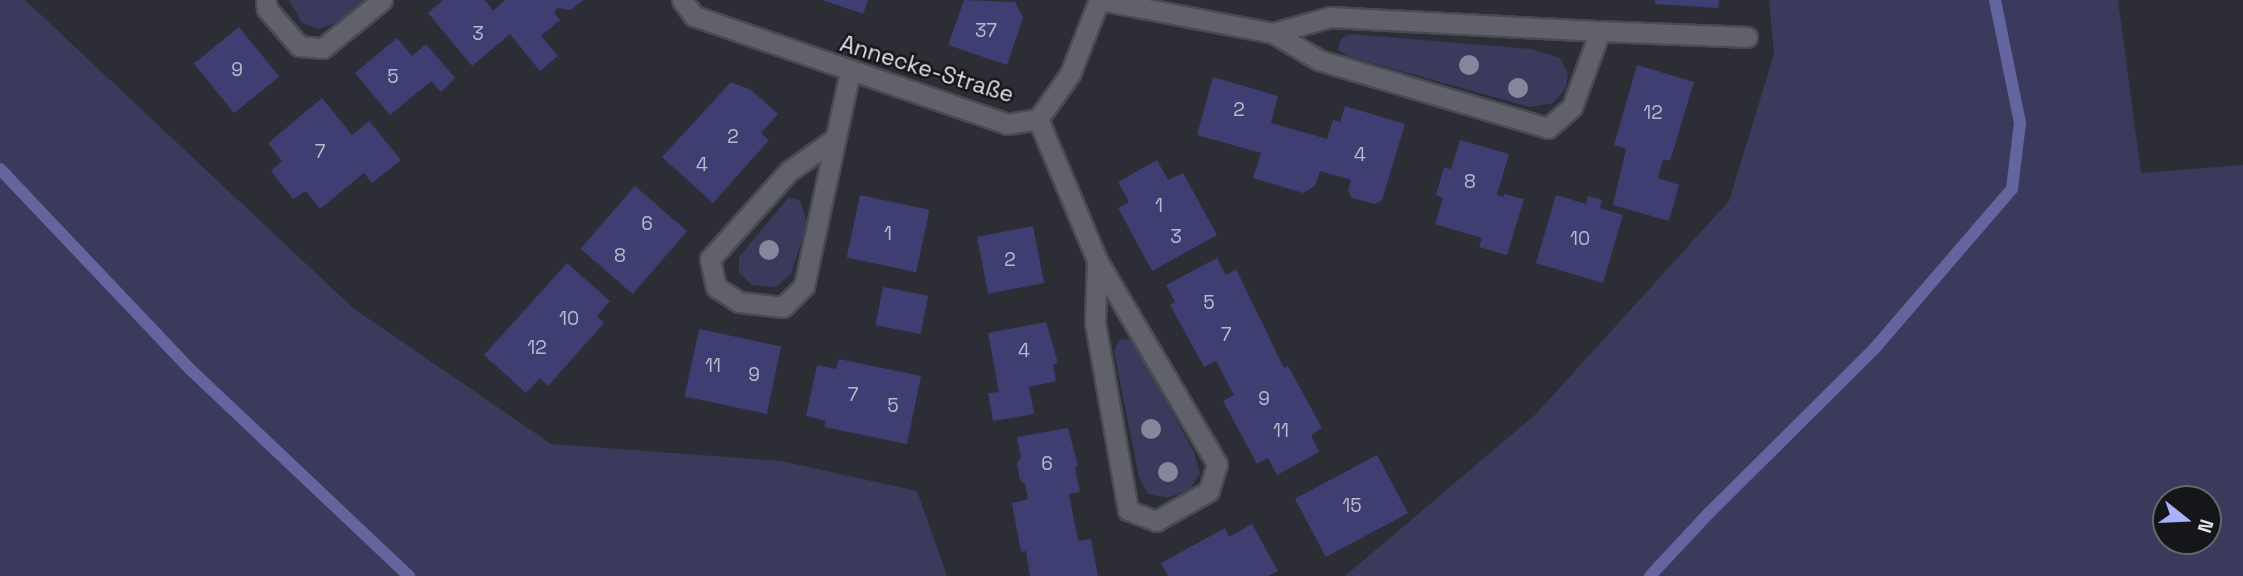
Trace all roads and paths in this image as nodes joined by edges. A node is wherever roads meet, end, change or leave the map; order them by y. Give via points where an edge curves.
1 (266, 0) edge
2 (382, 0) edge
3 (682, 0) edge
4 (1100, 0) edge
5 (1600, 31) junction
6 (1273, 33) junction
7 (1746, 37) dead end
8 (850, 72) junction
9 (1038, 119) junction
10 (833, 140) junction
11 (1097, 260) junction

1 - 2 street via 267,9 299,46 323,48
3 - 8 street, Annecke-Straße via 694,16
4 - 6 street
4 - 9 street, Annecke-Straße via 1070,74
5 - 6 street via 1330,18
5 - 6 street via 1572,107 1548,128 1320,60
5 - 7 street
8 - 9 street, Annecke-Straße via 1007,124
8 - 10 street
9 - 11 street
10 - 10 street via 789,170 710,259 716,287 739,302 783,307 804,286
11 - 11 street via 1095,322 1128,509 1156,520 1209,491 1217,464

